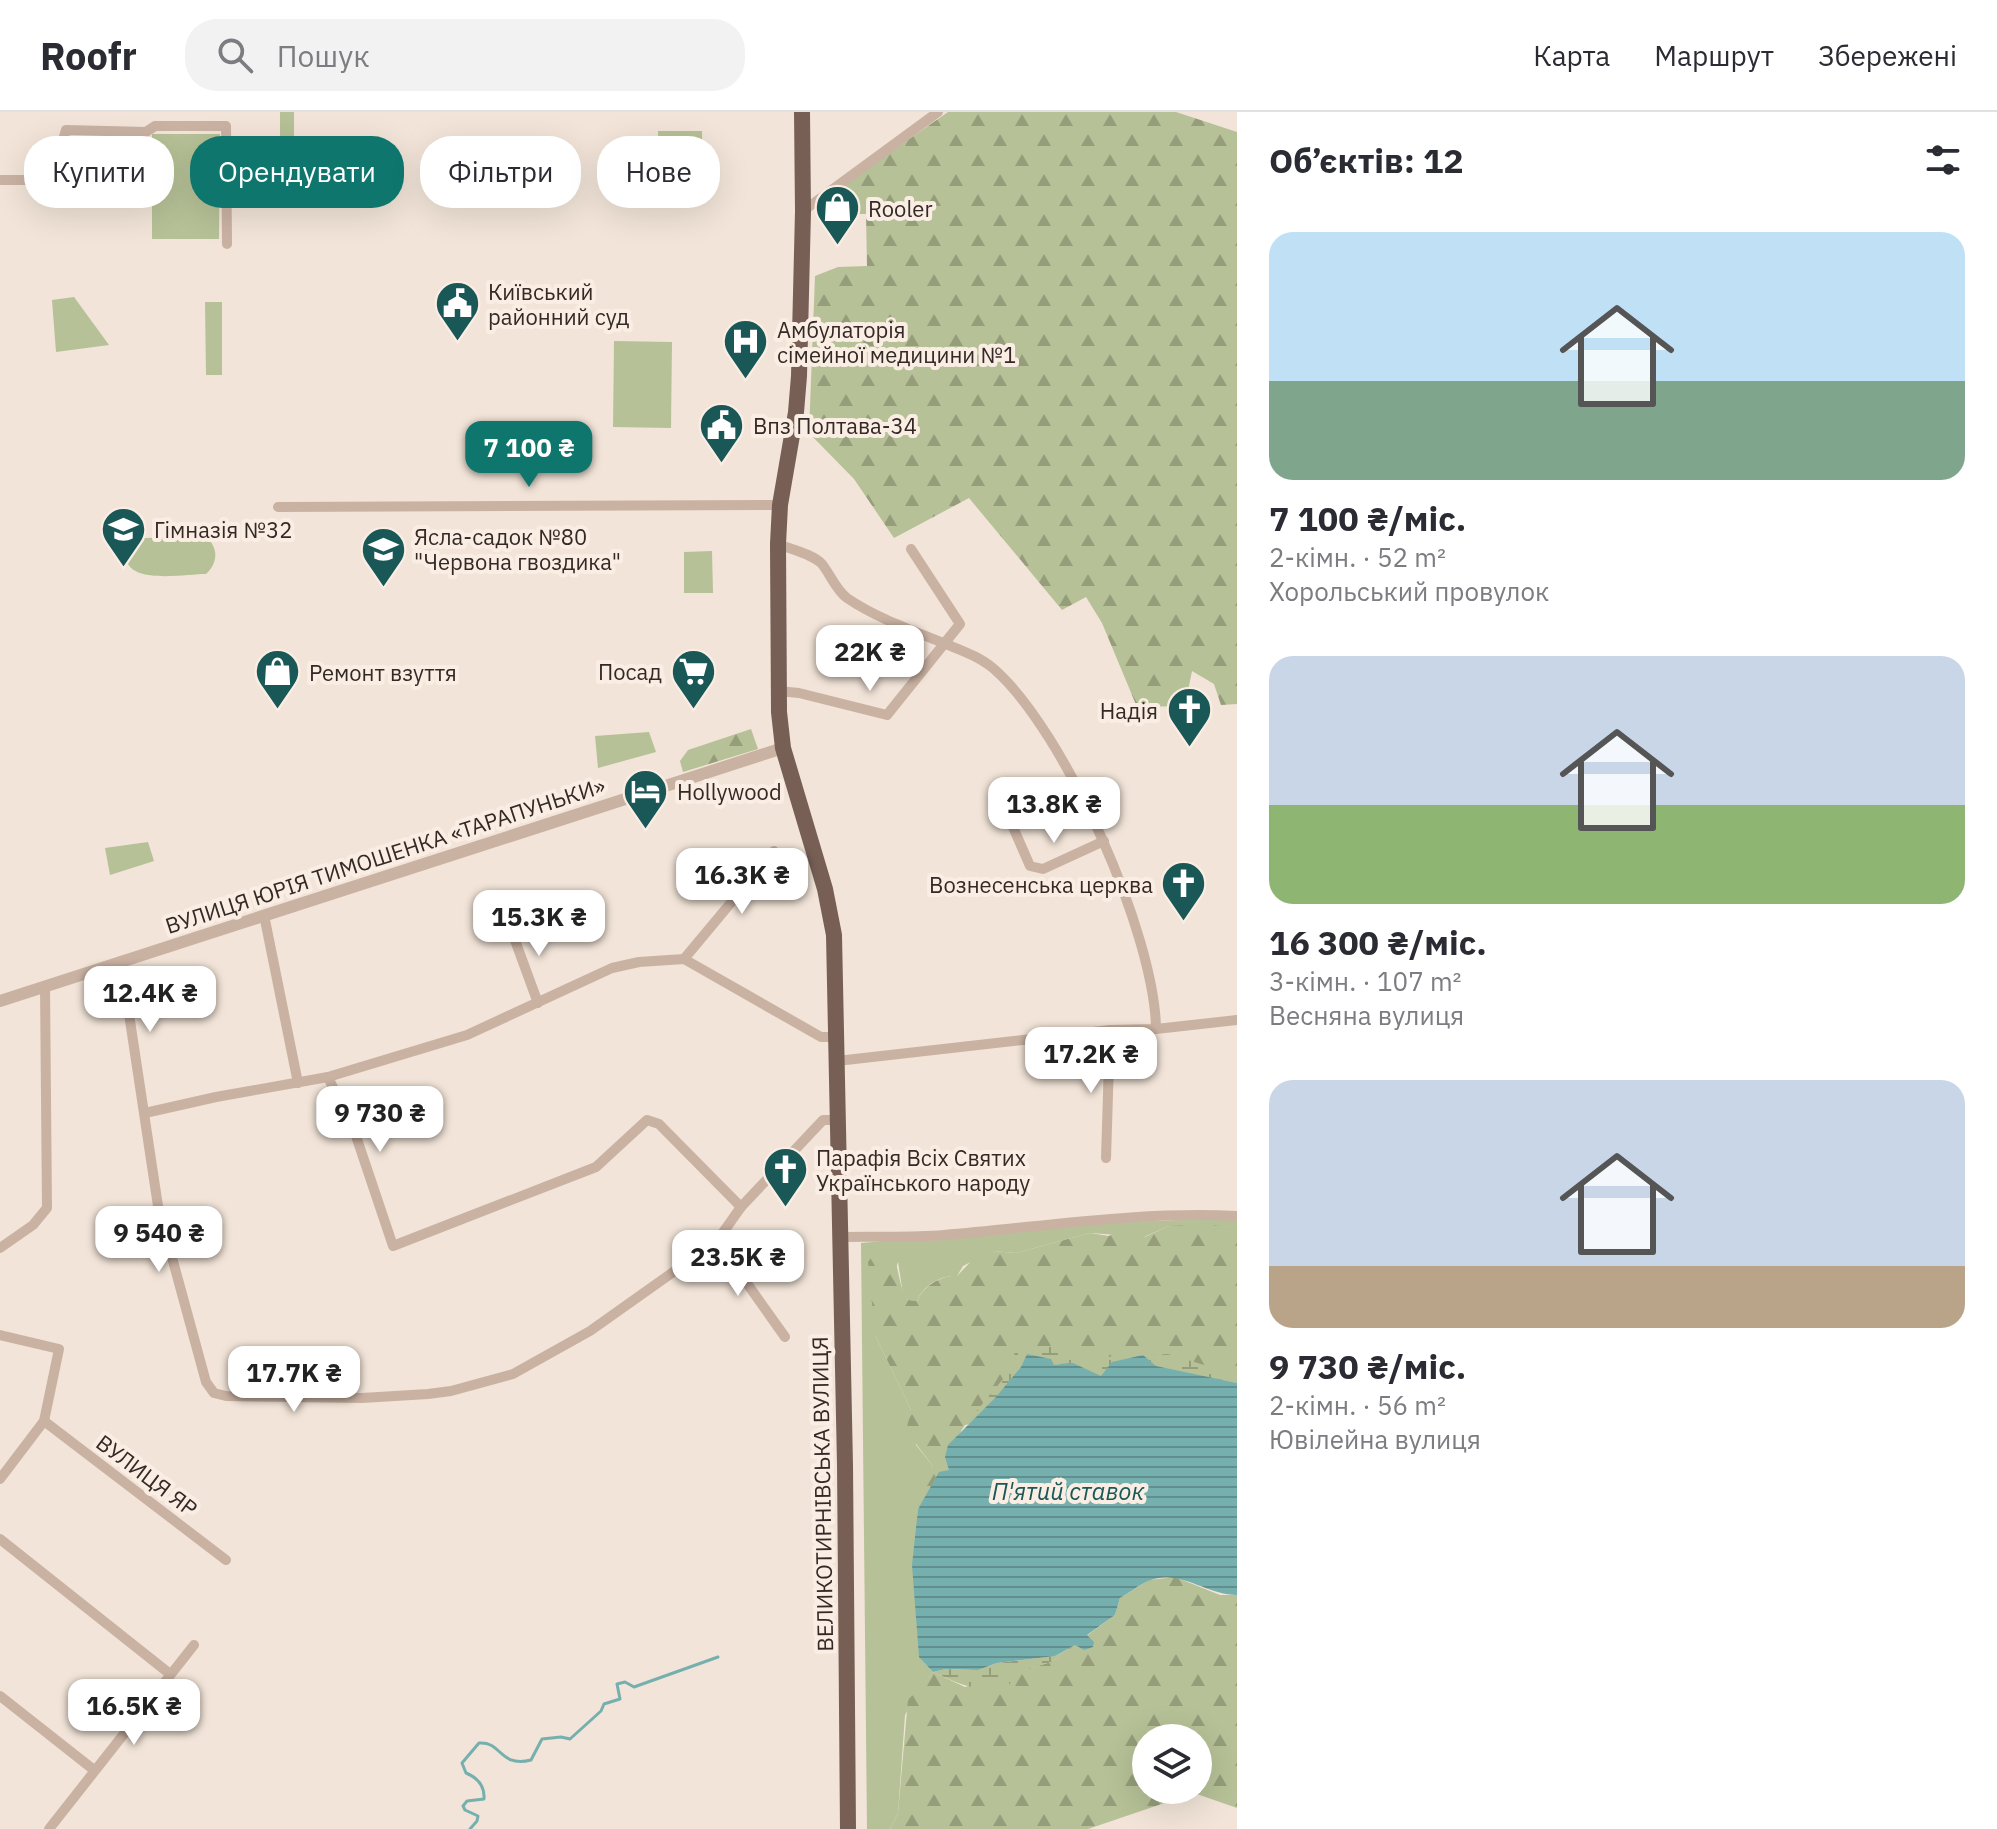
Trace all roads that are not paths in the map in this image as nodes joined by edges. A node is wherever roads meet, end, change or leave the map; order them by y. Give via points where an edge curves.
1 (802, 112) edge
2 (938, 112) edge
3 (0, 180) edge
4 (803, 211) junction
5 (227, 244) dead end
6 (780, 505) junction
7 (278, 507) dead end
8 (778, 544) junction
9 (911, 549) dead end
10 (946, 644) junction
11 (778, 691) junction
12 (783, 748) junction
13 (1013, 827) dead end
14 (1104, 841) junction
15 (774, 851) dead end
16 (264, 915) junction
17 (509, 924) dead end
18 (684, 959) junction
19 (121, 961) junction
20 (45, 986) junction
21 (0, 1001) edge
22 (538, 1003) junction
23 (1237, 1020) edge
24 (1156, 1029) junction
25 (1110, 1030) junction
26 (836, 1037) junction
27 (837, 1061) junction
28 (328, 1077) junction
29 (298, 1083) junction
30 (145, 1113) junction
31 (837, 1120) junction
32 (1106, 1158) dead end
33 (741, 1207) junction
34 (1237, 1216) edge
35 (839, 1237) junction
36 (717, 1241) junction
37 (0, 1248) edge
38 (775, 1250) dead end
39 (743, 1274) junction
40 (0, 1335) edge
41 (785, 1337) dead end
42 (44, 1421) junction
43 (0, 1479) edge
44 (0, 1539) edge
45 (226, 1560) dead end
46 (194, 1645) dead end
47 (170, 1674) junction
48 (0, 1696) edge
49 (94, 1770) junction
50 (49, 1829) edge
51 (848, 1829) edge

1 - 4 main road, ВЕЛИКОТИРНІВСЬКА ВУЛИЦЯ
2 - 4 street
3 - 5 street via 51,180 66,130 226,126
4 - 6 main road, ВЕЛИКОТИРНІВСЬКА ВУЛИЦЯ via 799,376
6 - 7 street
6 - 8 main road, ВЕЛИКОТИРНІВСЬКА ВУЛИЦЯ
8 - 10 street via 820,560 844,596
8 - 11 main road, ВЕЛИКОТИРНІВСЬКА ВУЛИЦЯ
9 - 10 street via 960,624
10 - 11 street via 887,715
10 - 14 street via 994,669 1038,718
11 - 12 main road, ВЕЛИКОТИРНІВСЬКА ВУЛИЦЯ
12 - 16 street, ВУЛИЦЯ ЮРІЯ ТИМОШЕНКА «ТАРАПУНЬКИ»
12 - 26 main road, ВЕЛИКОТИРНІВСЬКА ВУЛИЦЯ via 831,911
13 - 14 street via 1035,869
14 - 24 street via 1146,959
15 - 18 street
16 - 19 street, ВУЛИЦЯ ЮРІЯ ТИМОШЕНКА «ТАРАПУНЬКИ»
16 - 29 street
17 - 22 street
18 - 22 street via 620,966
18 - 26 street via 821,1037
19 - 20 street, ВУЛИЦЯ ЮРІЯ ТИМОШЕНКА «ТАРАПУНЬКИ»
19 - 30 street
20 - 21 street, ВУЛИЦЯ ЮРІЯ ТИМОШЕНКА «ТАРАПУНЬКИ»
20 - 37 street via 47,1208
22 - 28 street via 467,1035
23 - 24 street
24 - 25 street
25 - 27 street
25 - 32 street
26 - 27 main road, ВЕЛИКОТИРНІВСЬКА ВУЛИЦЯ
27 - 31 main road, ВЕЛИКОТИРНІВСЬКА ВУЛИЦЯ
28 - 29 street
28 - 33 street via 356,1136 393,1246 596,1167 647,1120 659,1124
29 - 30 street
30 - 36 street via 158,1206 206,1382 214,1393 226,1396 428,1394 513,1374 590,1331
31 - 33 street via 823,1120
31 - 35 main road, ВЕЛИКОТИРНІВСЬКА ВУЛИЦЯ
33 - 36 street
34 - 35 street via 1118,1217 939,1235
35 - 51 main road, ВЕЛИКОТИРНІВСЬКА ВУЛИЦЯ
36 - 39 street
38 - 39 street
39 - 41 street
40 - 42 street via 59,1349
42 - 43 street
42 - 45 street, ВУЛИЦЯ ЯР
44 - 47 street
46 - 47 street
47 - 49 street
48 - 49 street
49 - 50 street

